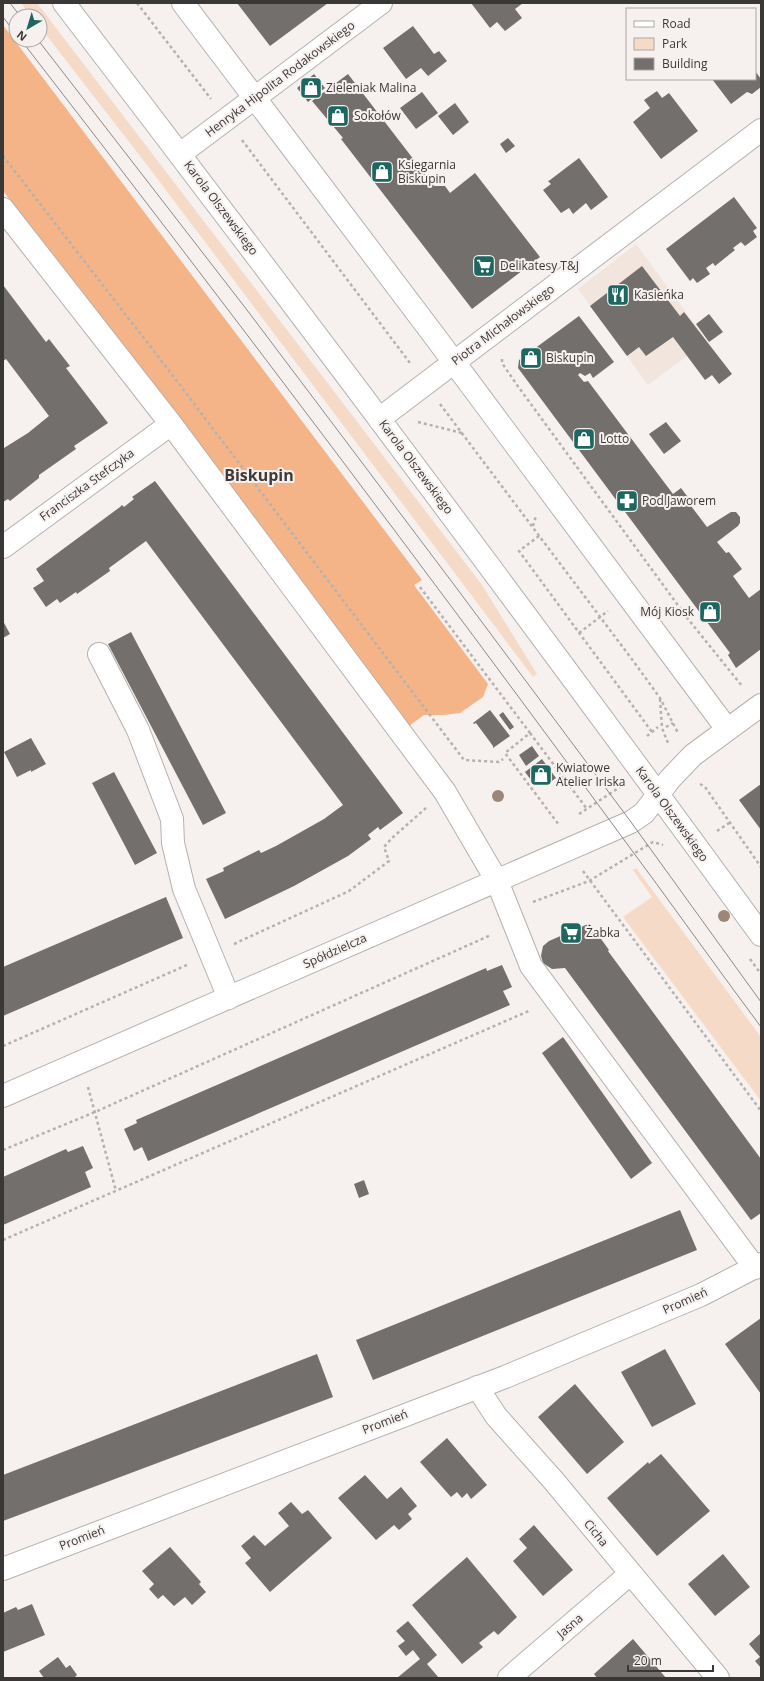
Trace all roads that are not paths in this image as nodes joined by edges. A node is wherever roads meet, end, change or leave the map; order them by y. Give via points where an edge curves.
1 (64, 3) edge
2 (183, 3) edge
3 (381, 3) edge
4 (255, 97) junction
5 (761, 130) edge
6 (180, 154) junction
7 (3, 209) edge
8 (454, 362) junction
9 (379, 419) junction
10 (171, 424) junction
11 (3, 547) edge
12 (99, 654) dead end
13 (761, 705) edge
14 (727, 730) junction
15 (658, 794) junction
16 (498, 880) junction
17 (761, 935) edge
18 (230, 998) junction
19 (3, 1096) edge
20 (758, 1266) edge
21 (476, 1387) junction
22 (3, 1569) edge
23 (630, 1574) junction
24 (509, 1678) edge
25 (718, 1678) edge

1 - 6 street, Karola Olszewskiego
2 - 4 street
3 - 4 street, Henryka Hipolita Rodakowskiego
4 - 6 street, Henryka Hipolita Rodakowskiego
4 - 8 street
5 - 8 street, Piotra Michałowskiego
6 - 9 street, Karola Olszewskiego
7 - 10 street
8 - 9 street, Piotra Michałowskiego
8 - 14 street
9 - 15 street, Karola Olszewskiego
10 - 11 street, Franciszka Stefczyka
10 - 16 street via 445,792
12 - 18 street via 138,730 172,820 173,843 184,889
13 - 14 street, Spółdzielcza
14 - 15 street, Spółdzielcza via 693,755
15 - 16 street, Spółdzielcza via 644,813 631,822
15 - 17 street, Karola Olszewskiego
16 - 18 street, Spółdzielcza
16 - 20 street via 531,966
18 - 19 street, Spółdzielcza
20 - 21 street, Promień via 701,1295
21 - 22 street, Promień
21 - 23 street, Cicha via 496,1416 553,1480
23 - 24 street, Jasna
23 - 25 street, Cicha

